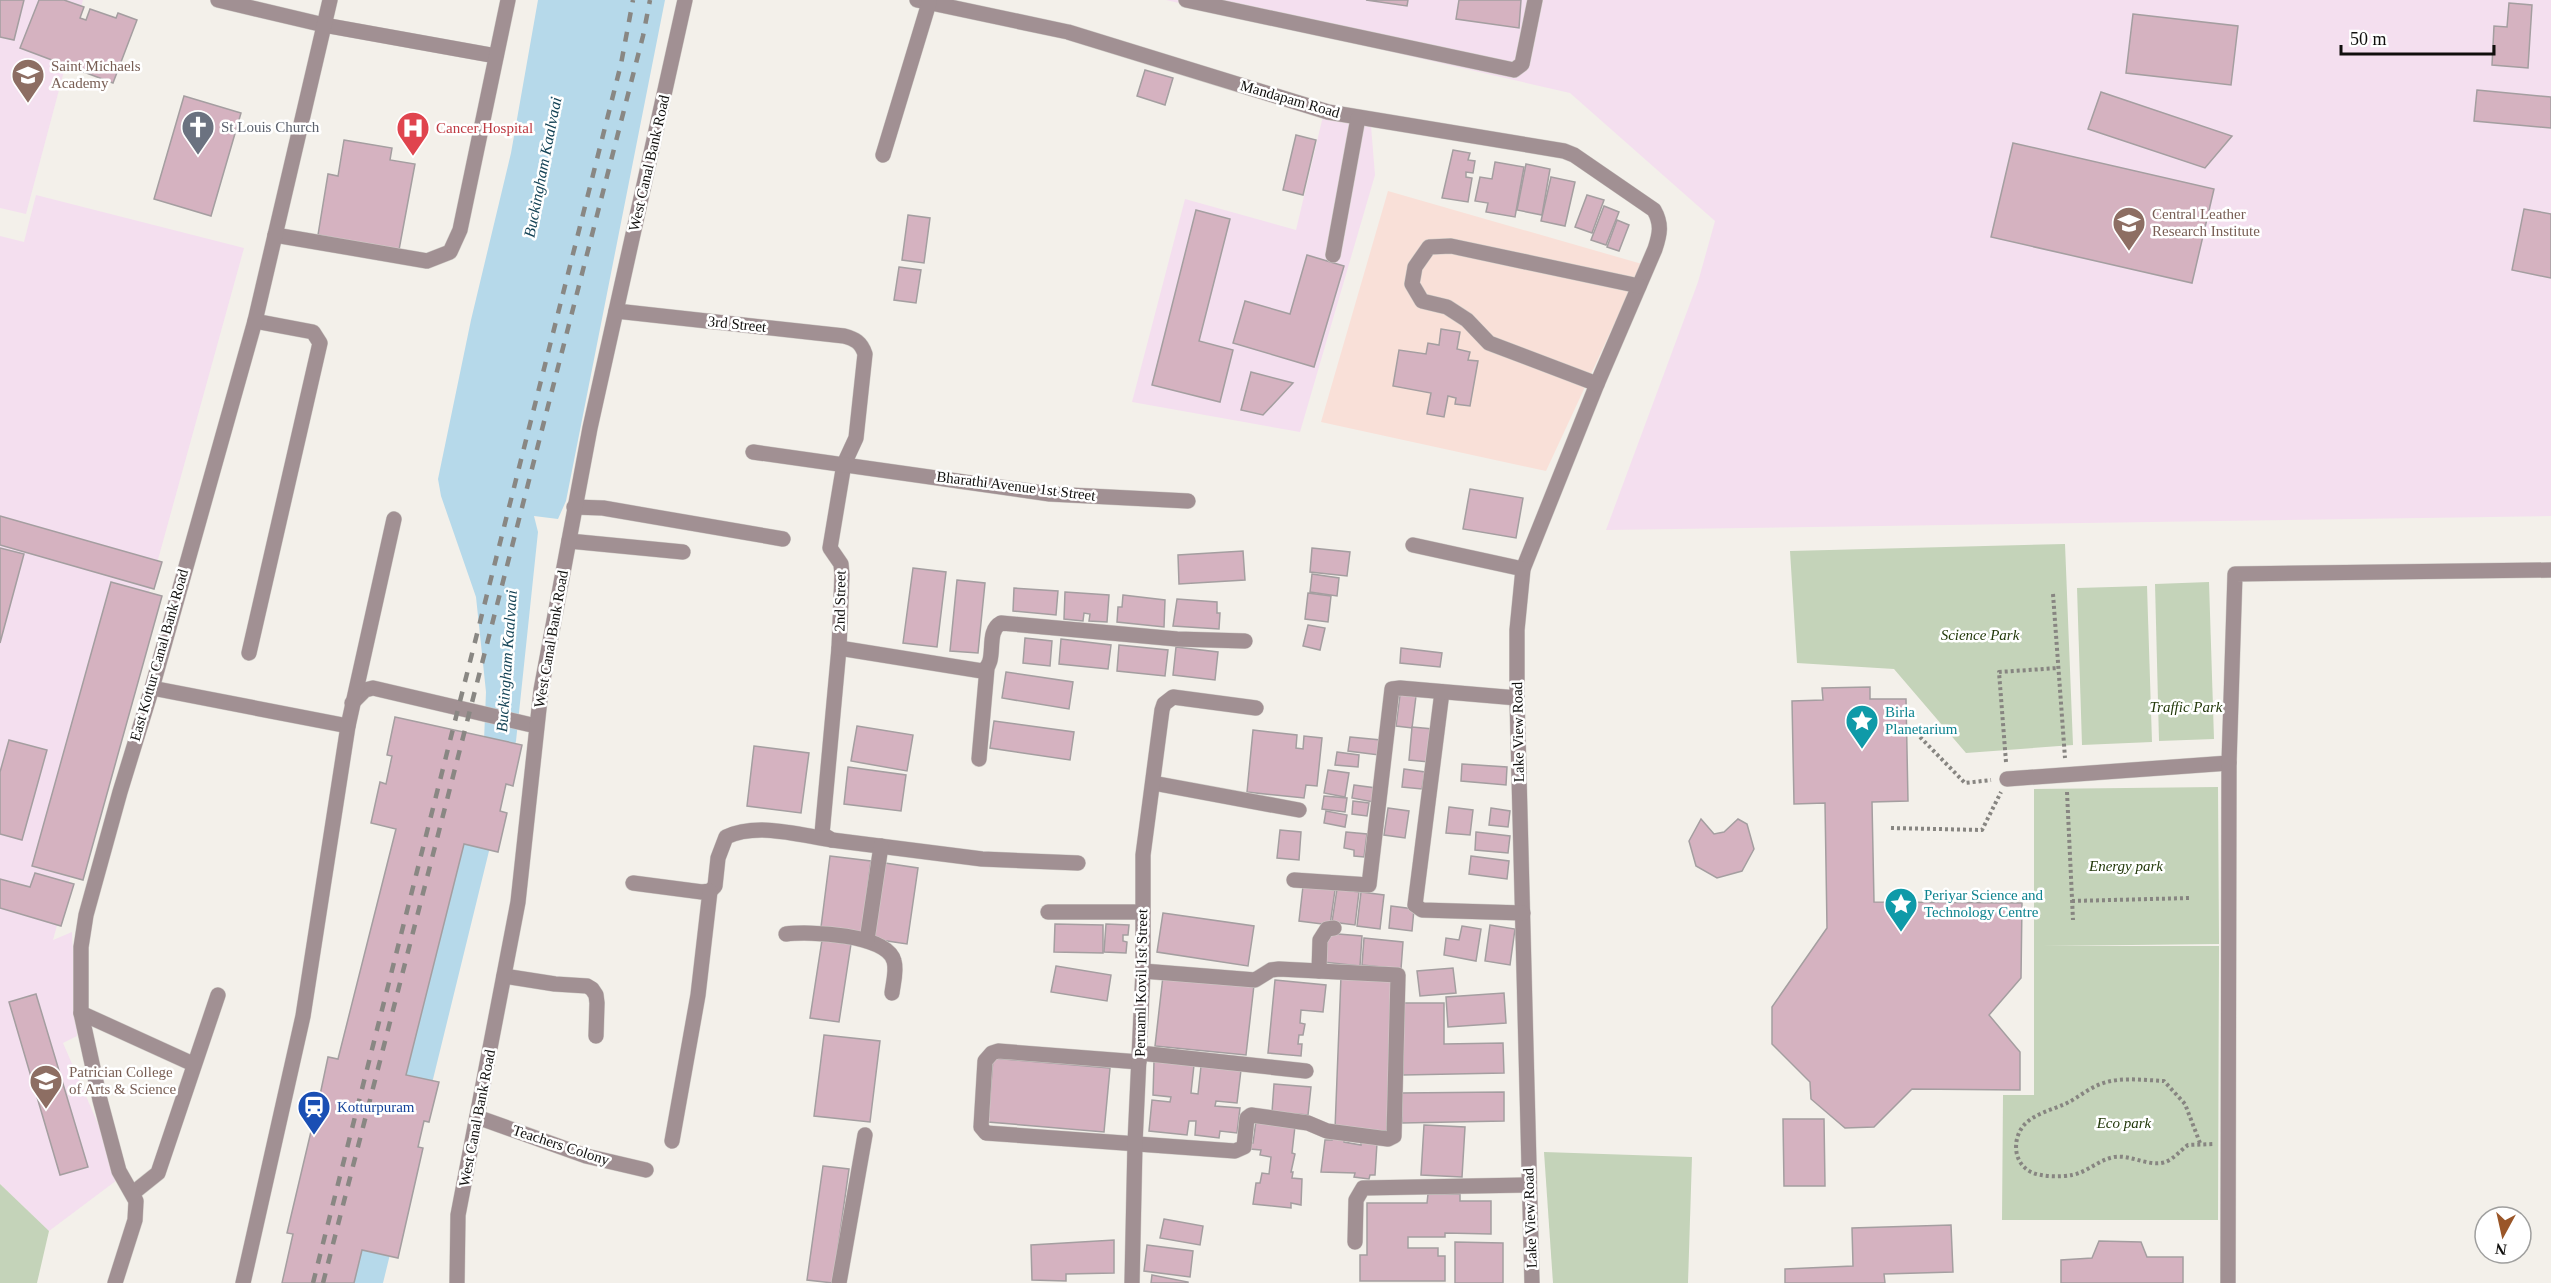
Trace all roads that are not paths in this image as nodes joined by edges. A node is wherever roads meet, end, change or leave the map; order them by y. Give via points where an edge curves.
1 (218, 0) edge
2 (330, 0) edge
3 (508, 0) edge
4 (685, 0) edge
5 (1186, 0) edge
6 (1535, 0) edge
7 (923, 1) edge
8 (324, 25) junction
9 (496, 56) junction
10 (1358, 118) junction
11 (883, 155) dead end
12 (1654, 210) joint
13 (275, 235) junction
14 (1333, 255) dead end
15 (1640, 285) junction
16 (616, 311) junction
17 (255, 321) junction
18 (858, 342) joint
19 (1597, 384) junction
20 (753, 452) dead end
21 (844, 464) junction
22 (1188, 501) dead end
23 (574, 507) junction
24 (394, 519) dead end
25 (783, 540) dead end
26 (569, 541) junction
27 (1413, 545) dead end
28 (684, 552) dead end
29 (1522, 569) junction
30 (2551, 570) edge
31 (1245, 641) dead end
32 (838, 648) junction
33 (249, 653) dead end
34 (987, 669) junction
35 (152, 688) junction
36 (1442, 692) junction
37 (1517, 698) junction
38 (352, 703) junction
39 (1256, 708) dead end
40 (530, 724) junction
41 (348, 726) junction
42 (979, 759) dead end
43 (2229, 763) junction
44 (2007, 778) road end
45 (1153, 783) junction
46 (1299, 810) dead end
47 (827, 837) junction
48 (881, 846) junction
49 (1078, 863) dead end
50 (1294, 880) dead end
51 (633, 883) dead end
52 (710, 891) junction
53 (1048, 912) dead end
54 (1143, 912) junction
55 (1523, 912) junction
56 (1334, 927) dead end
57 (786, 934) dead end
58 (867, 939) junction
59 (1143, 971) junction
60 (1319, 971) junction
61 (504, 976) junction
62 (892, 993) dead end
63 (218, 995) dead end
64 (81, 1013) junction
65 (596, 1036) dead end
66 (1140, 1057) junction
67 (193, 1064) junction
68 (1306, 1071) dead end
69 (477, 1117) junction
70 (865, 1135) dead end
71 (672, 1141) dead end
72 (1135, 1143) junction
73 (646, 1170) dead end
74 (1529, 1185) junction
75 (133, 1193) junction
76 (1355, 1242) dead end
77 (115, 1283) edge
78 (243, 1283) edge
79 (457, 1283) edge
80 (839, 1283) edge
81 (1132, 1283) edge
82 (1532, 1283) edge
83 (2228, 1283) edge

1 - 8 street
2 - 8 street, East Kottur Canal Bank Road
3 - 9 street
4 - 16 street, West Canal Bank Road
5 - 6 street via 1514,70 1522,64
7 - 10 street, Mandapam Road via 1068,32
7 - 11 street
8 - 9 street
8 - 13 street, East Kottur Canal Bank Road
9 - 13 street via 460,230 450,252 427,261
10 - 12 street, Mandapam Road via 1564,151
10 - 14 street
12 - 15 street, Lake View Road via 1660,232
13 - 17 street, East Kottur Canal Bank Road
15 - 19 street, Lake View Road
15 - 19 street via 1451,246 1429,247 1415,267 1412,284 1422,301 1447,307 1467,320 1489,343
16 - 18 street, 3rd Street via 844,336
16 - 23 street, West Canal Bank Road
17 - 33 street via 313,332 320,343
17 - 35 street, East Kottur Canal Bank Road
18 - 21 street, 2nd Street via 865,354 856,438
19 - 29 street, Lake View Road
20 - 21 street, Bharathi Avenue 1st Street
21 - 22 street, Bharathi Avenue 1st Street via 1050,494
21 - 32 street, 2nd Street via 830,548 841,564 842,575
23 - 25 street via 603,508
23 - 26 street, West Canal Bank Road
24 - 38 street
26 - 28 street
26 - 40 street, West Canal Bank Road
27 - 29 street
29 - 37 street, Lake View Road
30 - 43 street via 2235,573
31 - 34 street via 1177,639 1001,623 993,631
32 - 34 street
32 - 47 street, 2nd Street
34 - 42 street
35 - 41 street
35 - 64 street, East Kottur Canal Bank Road via 86,915 81,947
36 - 37 street
36 - 50 street via 1396,688 1391,692 1369,885
36 - 55 street via 1415,905 1422,910
37 - 55 street, Lake View Road
38 - 40 street via 365,690 381,689
38 - 41 street
39 - 45 street, Peruaml Kovil 1st Street via 1182,697 1168,699 1162,710
40 - 61 street, West Canal Bank Road via 518,902
41 - 78 street via 303,1016
43 - 44 street
43 - 83 street
45 - 46 street
45 - 54 street, Peruaml Kovil 1st Street via 1143,855
47 - 48 street
47 - 52 street via 741,830 726,837 718,858 715,886
48 - 49 street via 982,859
48 - 58 street
51 - 52 street
52 - 71 street via 698,995
53 - 54 street
54 - 59 street, Peruaml Kovil 1st Street
55 - 74 street, Lake View Road
56 - 60 street via 1327,929 1320,940
57 - 58 street via 803,932
58 - 62 street via 885,947 894,960
59 - 60 street via 1255,980 1272,970
59 - 66 street, Peruaml Kovil 1st Street
60 - 72 street via 1399,976 1393,1138 1327,1131 1308,1123 1251,1115 1247,1118 1244,1147 1239,1149
61 - 65 street via 591,989 597,1003
61 - 69 street, West Canal Bank Road
63 - 67 street
64 - 67 street
64 - 75 street, East Kottur Canal Bank Road via 119,1171
66 - 68 street
66 - 72 street, Peruaml Kovil 1st Street
66 - 72 street via 992,1053 986,1061 981,1120 986,1133
67 - 75 street via 158,1173
69 - 73 street, Teachers Colony via 586,1156
69 - 79 street, West Canal Bank Road via 458,1215
70 - 80 street
72 - 81 street, Peruaml Kovil 1st Street
74 - 76 street via 1364,1188 1356,1200
74 - 82 street, Lake View Road
75 - 77 street, East Kottur Canal Bank Road via 137,1211

